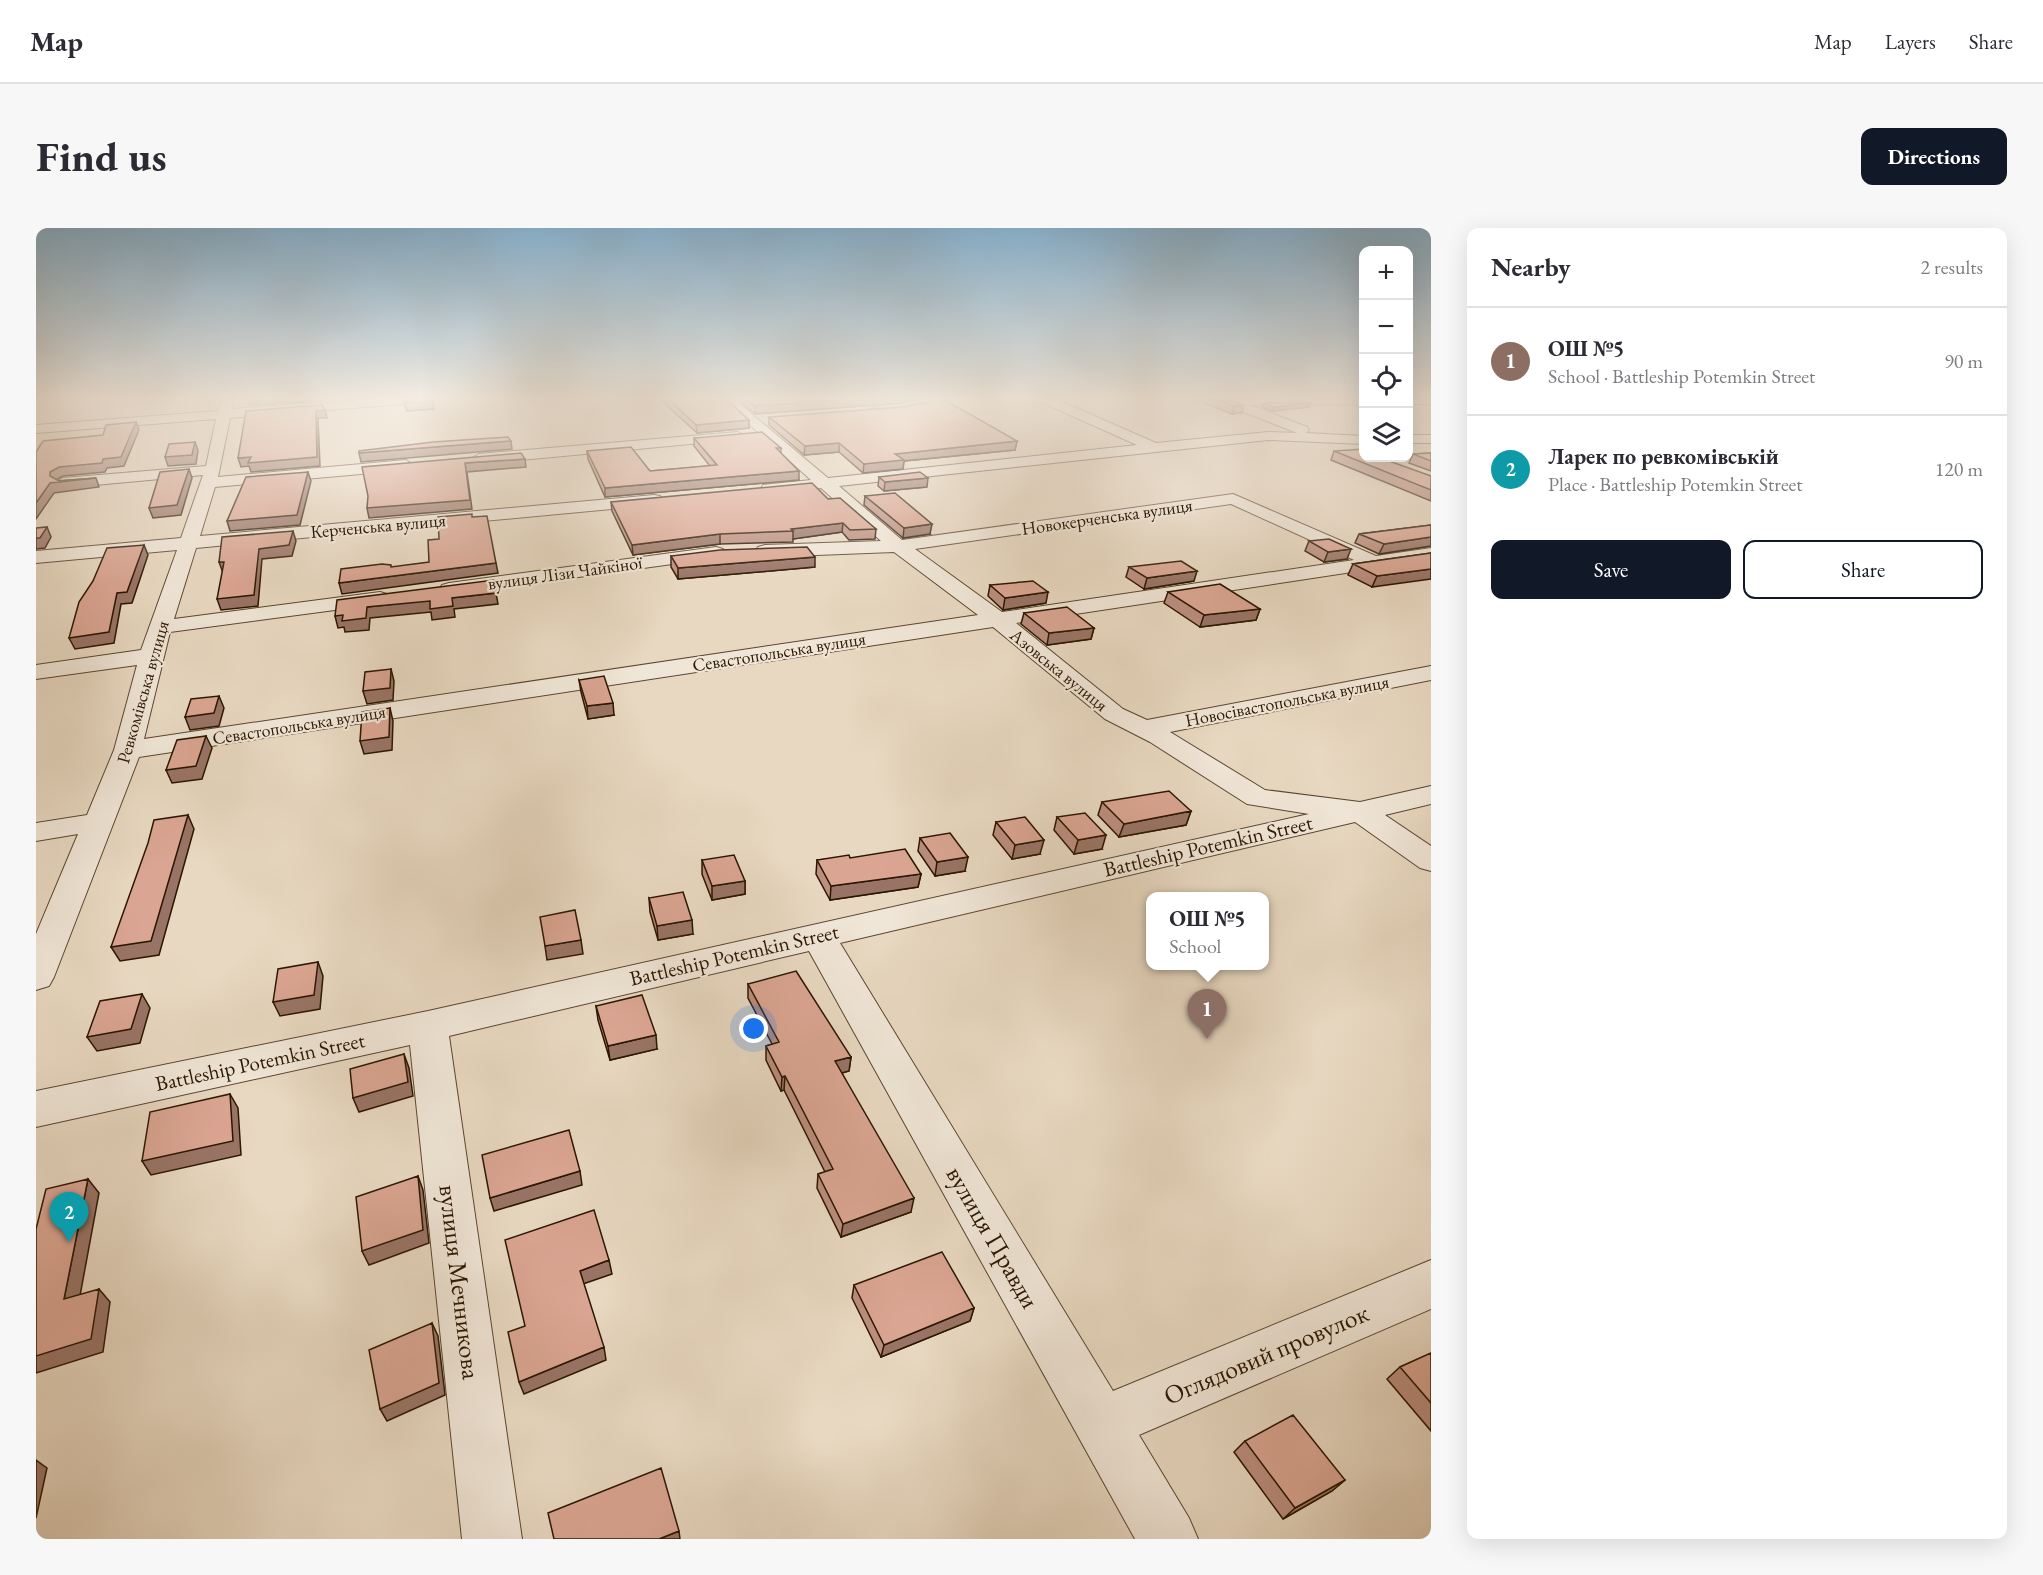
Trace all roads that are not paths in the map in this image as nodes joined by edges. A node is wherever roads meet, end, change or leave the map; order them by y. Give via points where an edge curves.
1 (214, 461) edge
2 (804, 461) edge
3 (1028, 461) edge
4 (423, 464) edge
5 (211, 476) junction
6 (63, 483) edge
7 (828, 484) junction
8 (757, 490) edge
9 (674, 498) edge
10 (190, 544) junction
11 (898, 546) junction
12 (1431, 554) edge
13 (36, 557) edge
14 (1377, 562) junction
15 (427, 592) edge
16 (404, 595) edge
17 (996, 619) junction
18 (161, 627) junction
19 (151, 656) junction
20 (36, 672) edge
21 (1431, 673) edge
22 (1143, 729) junction
23 (128, 750) junction
24 (1431, 795) edge
25 (1359, 811) junction
26 (99, 822) junction
27 (36, 832) edge
28 (1431, 861) edge
29 (818, 936) junction
30 (36, 977) edge
31 (428, 1026) junction
32 (36, 1109) edge
33 (1431, 1284) edge
34 (1101, 1424) junction
35 (492, 1539) edge
36 (1168, 1539) edge

1 - 5 street, Ревкомівська вулиця
2 - 7 street, Азовська вулиця
3 - 7 street
4 - 5 street
5 - 6 street
5 - 10 street, Ревкомівська вулиця
7 - 8 street
7 - 11 street, Азовська вулиця
9 - 10 street, Керченська вулиця
10 - 13 street, Керченська вулиця
10 - 18 street, Ревкомівська вулиця
11 - 14 street, Новокерченська вулиця via 1233,499
11 - 15 street, вулиця Лізи Чайкіної via 737,552
11 - 17 street, Азовська вулиця
12 - 14 street, Севастопольська вулиця
14 - 17 street, Севастопольська вулиця
16 - 18 street
17 - 22 street, Азовська вулиця via 1114,714
17 - 23 street, Севастопольська вулиця
18 - 19 street, Ревкомівська вулиця
19 - 20 street
19 - 23 street, Ревкомівська вулиця
21 - 22 street, Новосівастопольська вулиця
22 - 25 street, Азовська вулиця via 1257,798
23 - 26 street, Ревкомівська вулиця
24 - 25 street, Battleship Potemkin Street
25 - 28 street, Азовська вулиця
25 - 29 street, Battleship Potemkin Street
26 - 27 street
26 - 30 street, Ревкомівська вулиця
29 - 31 street, Battleship Potemkin Street
29 - 34 street, вулиця Правди
31 - 32 street, Battleship Potemkin Street
31 - 35 street, вулиця Мечникова
33 - 34 street, Оглядовий провулок
34 - 36 street, вулиця Правди

